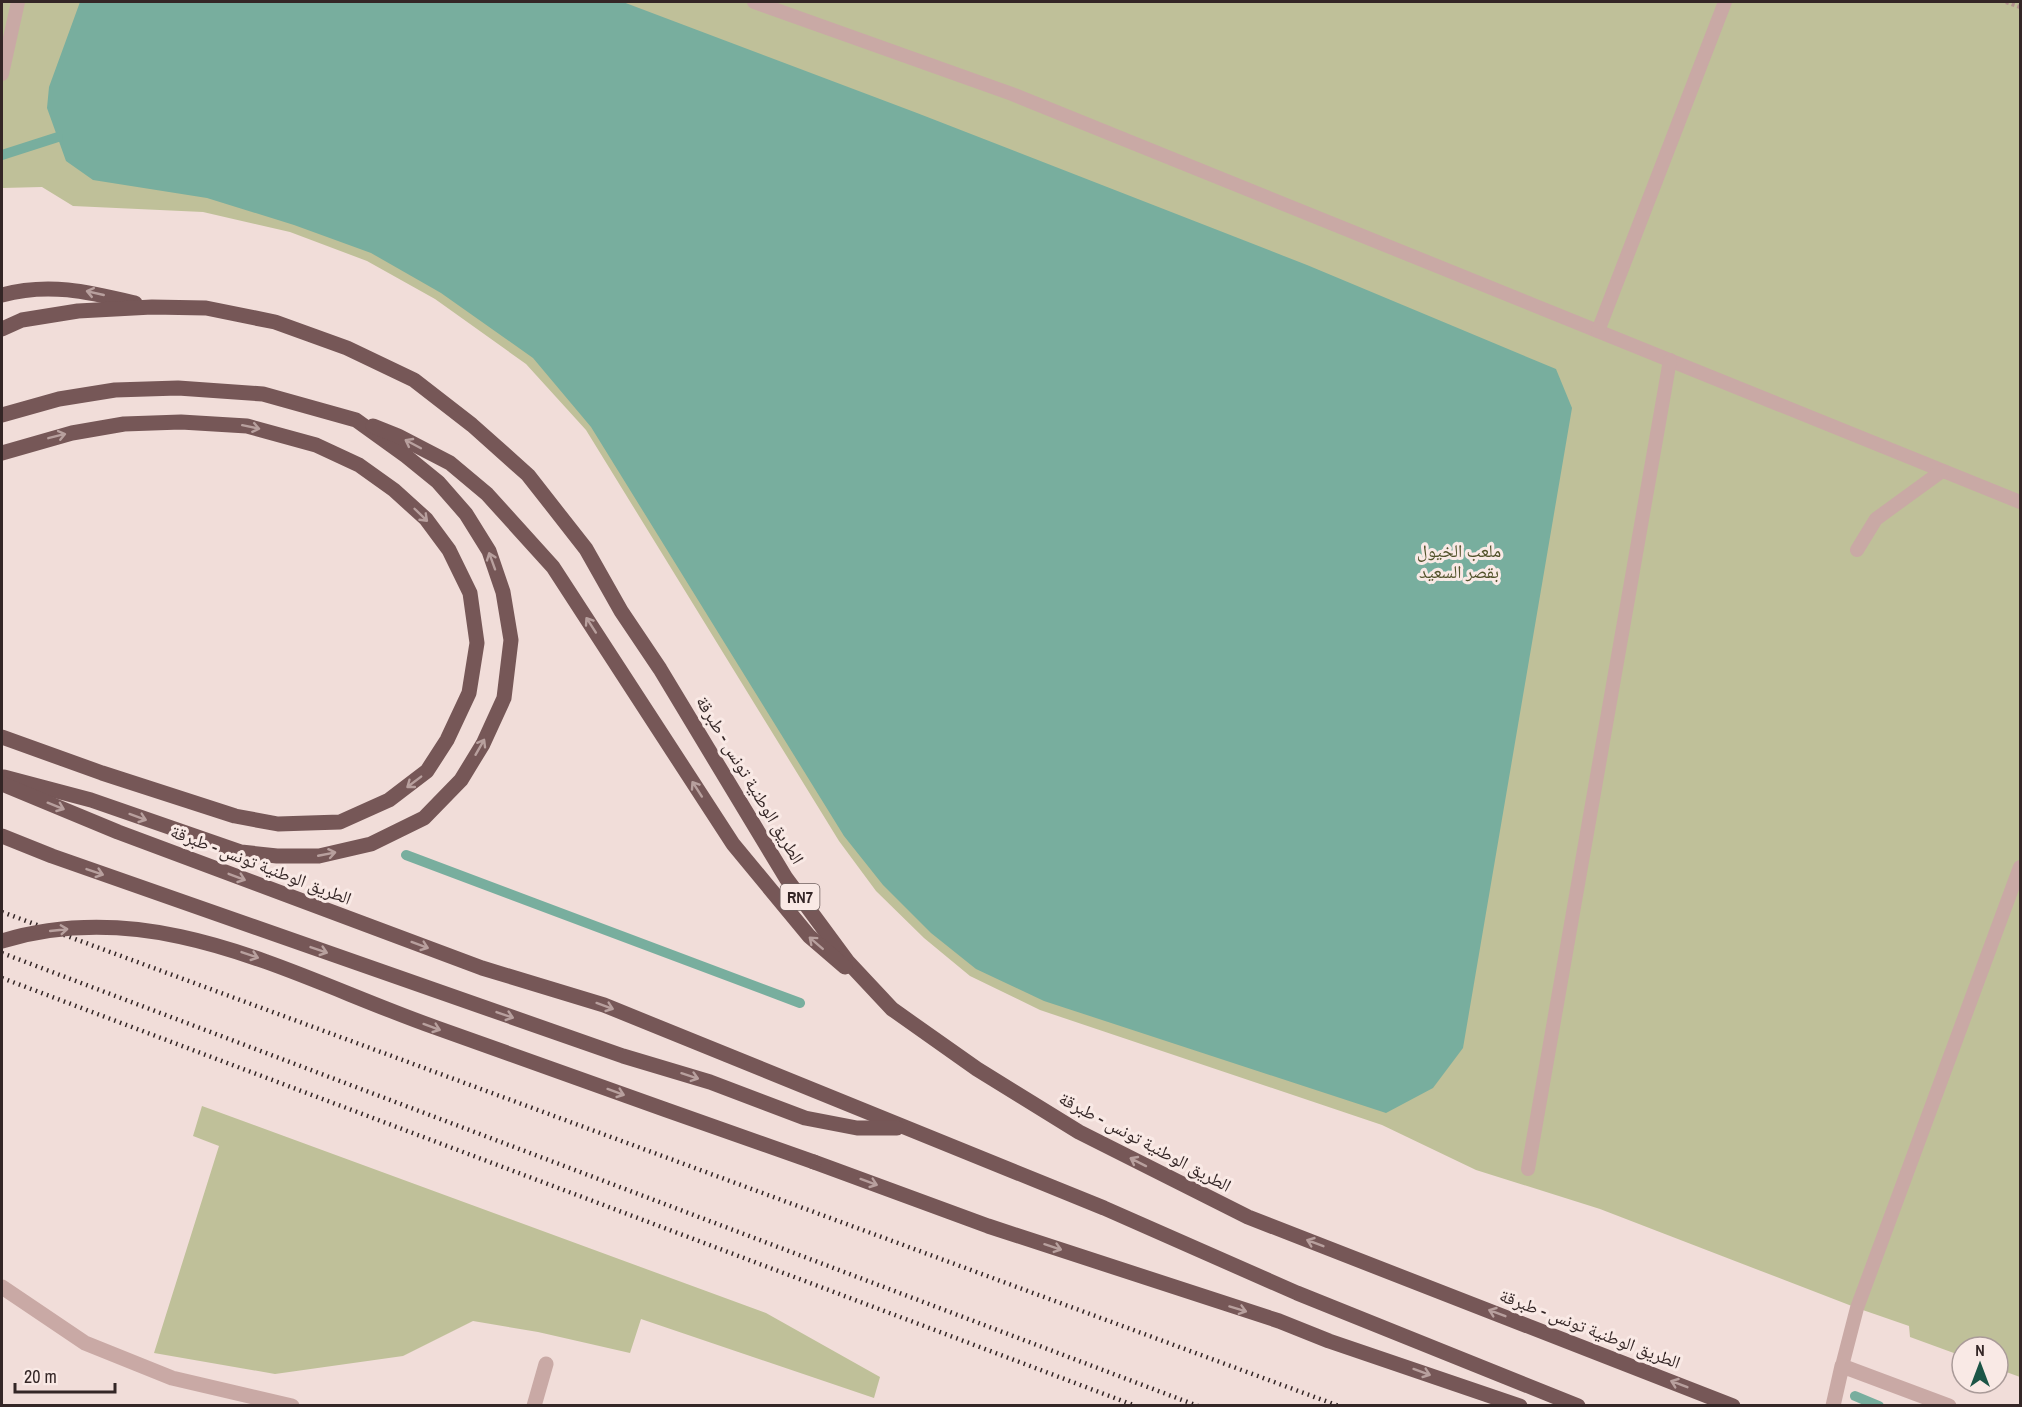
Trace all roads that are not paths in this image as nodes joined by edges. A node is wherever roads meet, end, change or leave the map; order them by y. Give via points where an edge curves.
1 (18, 2) edge
2 (754, 2) edge
3 (1725, 2) edge
4 (2, 74) edge
5 (2, 295) edge
6 (152, 307) junction
7 (2, 329) edge
8 (1598, 331) junction
9 (1670, 360) junction
10 (2, 415) edge
11 (356, 420) junction
12 (2, 453) edge
13 (1942, 471) junction
14 (2020, 502) edge
15 (1857, 550) dead end
16 (2, 737) edge
17 (2, 776) edge
18 (2, 784) edge
19 (2, 836) edge
20 (2020, 867) edge
21 (2, 941) edge
22 (892, 1008) junction
23 (904, 1128) junction
24 (1528, 1169) dead end
25 (2, 1287) edge
26 (546, 1364) dead end
27 (1842, 1366) junction
28 (292, 1406) edge
29 (534, 1406) edge
30 (1520, 1406) edge
31 (1578, 1406) edge
32 (1733, 1406) edge
33 (1833, 1406) edge
34 (1949, 1406) edge

1 - 4 lane
2 - 8 lane via 1012,94
3 - 8 lane
6 -> 5 main road via 80,290 32,288
6 - 7 main road, الطريق الوطنية تونس - طبرقة / RN7 via 78,311 22,320
6 - 22 main road, الطريق الوطنية تونس - طبرقة / RN7 via 206,308 275,322 347,348 414,380 528,475 586,549 786,878 848,962
8 - 9 lane
9 - 13 lane
9 - 24 lane
10 - 11 main road via 59,399 116,390 178,388 264,394
17 -> 11 main road via 91,800 241,852 277,856 319,856 371,844 424,818 461,780 504,698 511,640 504,592 489,551 466,514 438,482
22 -> 11 main road via 808,936 733,844 553,567 519,529 487,494 450,464 398,436
12 -> 16 main road via 72,433 124,424 181,422 247,426 316,445 359,465 426,519 449,550 470,593 477,643 469,693 427,771 389,800 340,822 278,824 235,816
13 - 14 lane
13 - 15 lane via 1876,519
18 -> 23 main road, الطريق الوطنية تونس - طبرقة via 129,836 482,968 604,1005
19 -> 23 main road via 805,1118 857,1128
20 - 27 lane via 1857,1308
21 -> 30 main road, bridge via 81,928 160,933 215,944 414,1020 988,1226
32 -> 22 main road, الطريق الوطنية تونس - طبرقة / RN7 via 1248,1217 1078,1132 977,1069
23 - 31 main road, الطريق الوطنية تونس - طبرقة
25 - 28 street via 85,1343 172,1378
26 - 29 street
27 - 33 street
27 - 34 street

